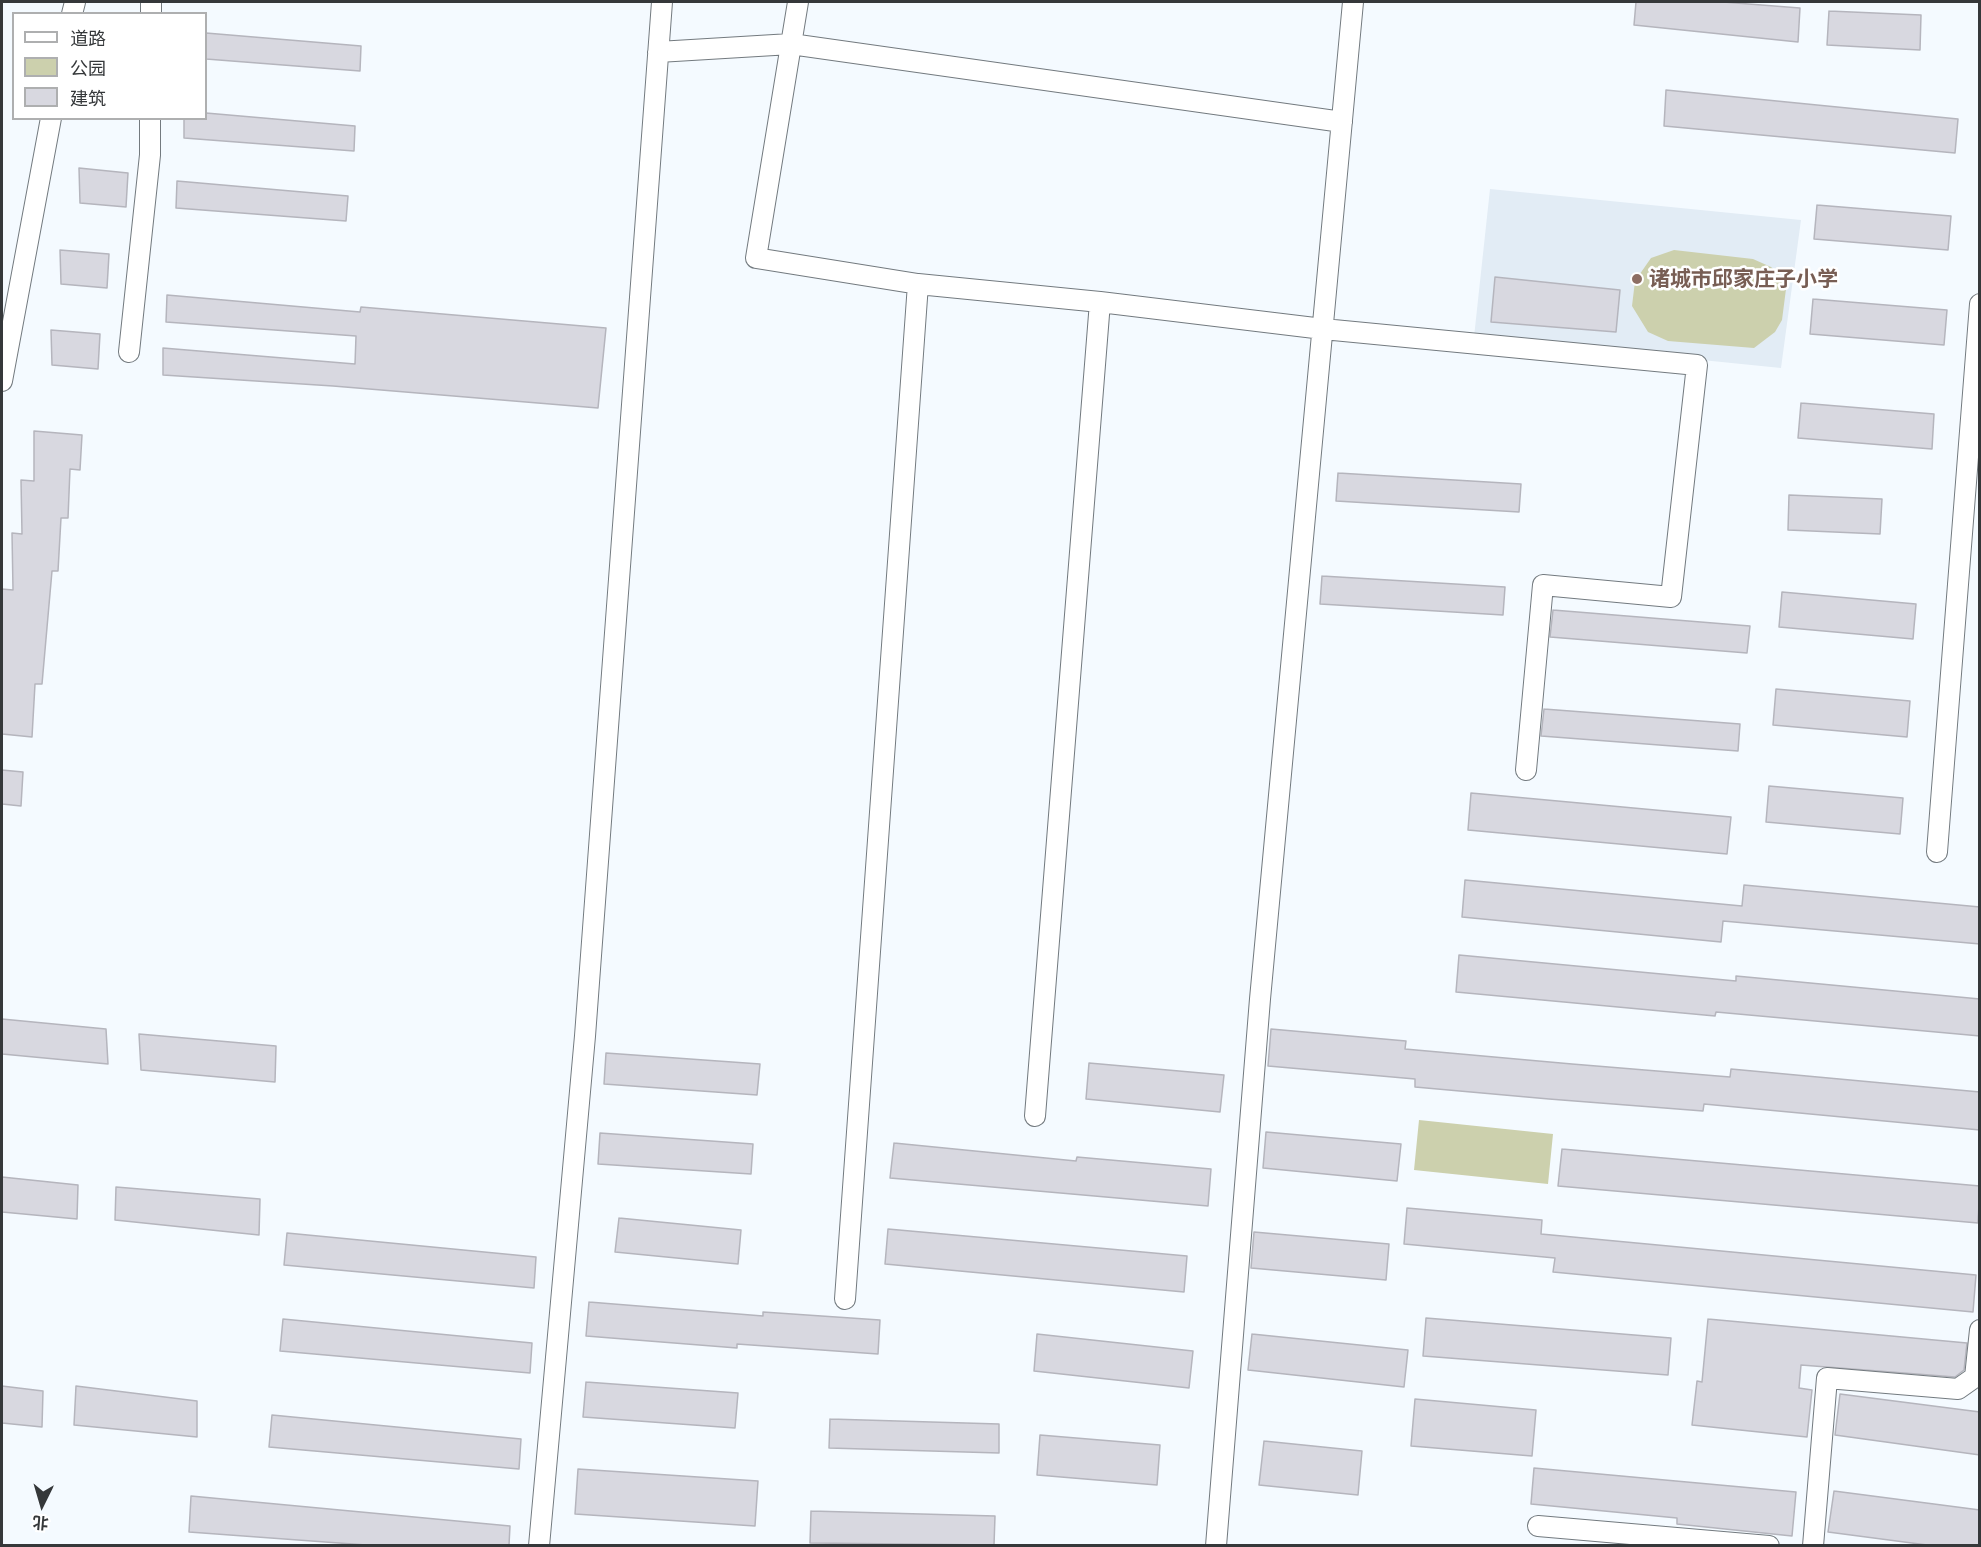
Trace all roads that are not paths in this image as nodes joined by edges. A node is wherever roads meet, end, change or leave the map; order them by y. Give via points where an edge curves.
1 (662, 2) edge
2 (798, 2) edge
3 (1353, 2) edge
4 (791, 44) junction
5 (658, 52) junction
6 (51, 120) edge
7 (150, 120) edge
8 (1342, 122) junction
9 (918, 284) junction
10 (1100, 302) junction
11 (1980, 304) edge
12 (1323, 328) junction
13 (129, 352) dead end
14 (2, 381) edge
15 (1526, 770) dead end
16 (1937, 852) dead end
17 (1035, 1116) dead end
18 (845, 1299) dead end
19 (1980, 1330) edge
20 (1977, 1377) edge
21 (1538, 1526) dead end
22 (538, 1545) edge
23 (1216, 1545) edge
24 (1769, 1545) edge
25 (1814, 1545) edge

1 - 5 street
2 - 4 street
3 - 8 street
4 - 5 street
4 - 8 street
4 - 9 street via 756,258
5 - 22 street via 585,1036
6 - 14 street
7 - 13 street via 150,155
8 - 12 street
9 - 10 street
9 - 18 street
10 - 12 street
10 - 17 street
11 - 16 street
12 - 15 street via 1697,365 1671,597 1543,585
12 - 23 street via 1260,999
19 - 20 street
20 - 25 street via 1958,1389 1827,1378
21 - 24 street

